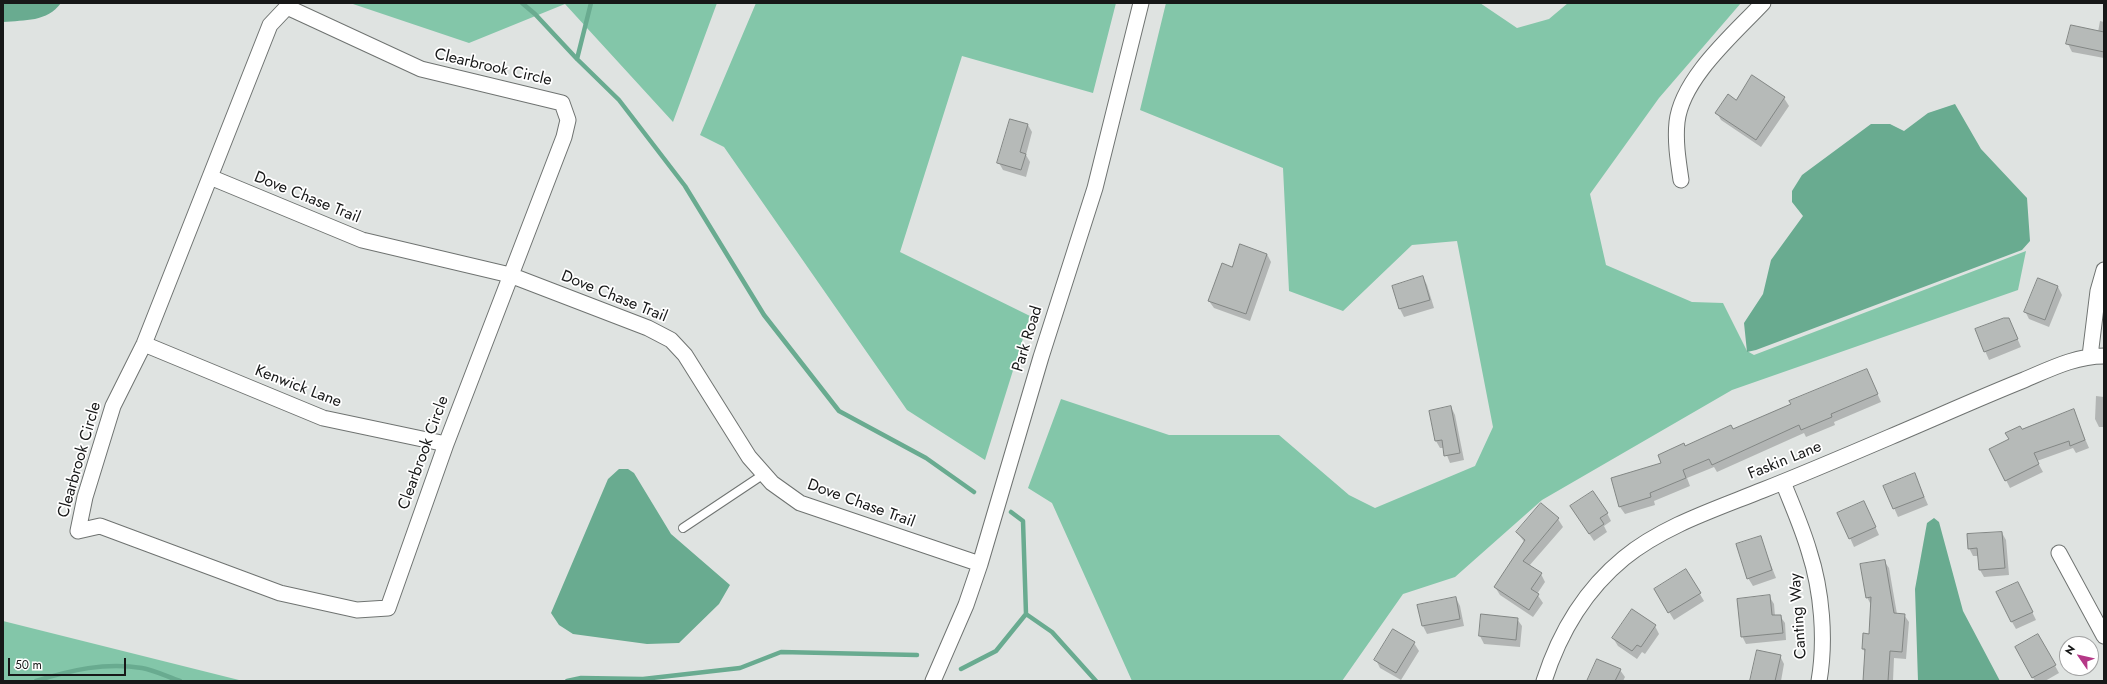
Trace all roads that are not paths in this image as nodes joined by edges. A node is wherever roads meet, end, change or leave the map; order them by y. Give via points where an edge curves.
1 (1141, 3) edge
2 (1763, 3) edge
3 (210, 177) junction
4 (1681, 180) dead end
5 (2104, 270) edge
6 (510, 275) junction
7 (144, 344) junction
8 (2097, 356) edge
9 (446, 444) junction
10 (764, 474) junction
11 (1783, 482) junction
12 (684, 528) dead end
13 (2059, 554) dead end
14 (980, 564) junction
15 (2104, 636) edge
16 (934, 681) edge
17 (1544, 681) edge
18 (1819, 681) edge

1 - 14 street, Park Road via 1096,188 1041,357
2 - 4 street via 1713,57 1687,91 1680,106 1676,132
3 - 6 street, Dove Chase Trail via 362,240
3 - 6 street, Clearbrook Circle via 270,25 287,7 421,69 562,102 568,120 564,137
3 - 7 street, Clearbrook Circle
5 - 8 street via 2098,291
6 - 9 street, Clearbrook Circle
6 - 10 street, Dove Chase Trail via 648,328 671,340 685,355 750,457
7 - 9 street, Kenwick Lane via 323,418
7 - 9 street, Clearbrook Circle via 113,406 85,497 78,531 100,526 280,593 357,610 388,608
8 - 11 street, Faskin Lane via 2074,359
10 - 12 lane
10 - 14 street, Dove Chase Trail via 800,503
11 - 17 street, Faskin Lane via 1712,510 1657,536 1624,558 1595,587 1571,619
11 - 18 street, Canting Way via 1814,570 1822,633
13 - 15 street
14 - 16 street, Park Road

